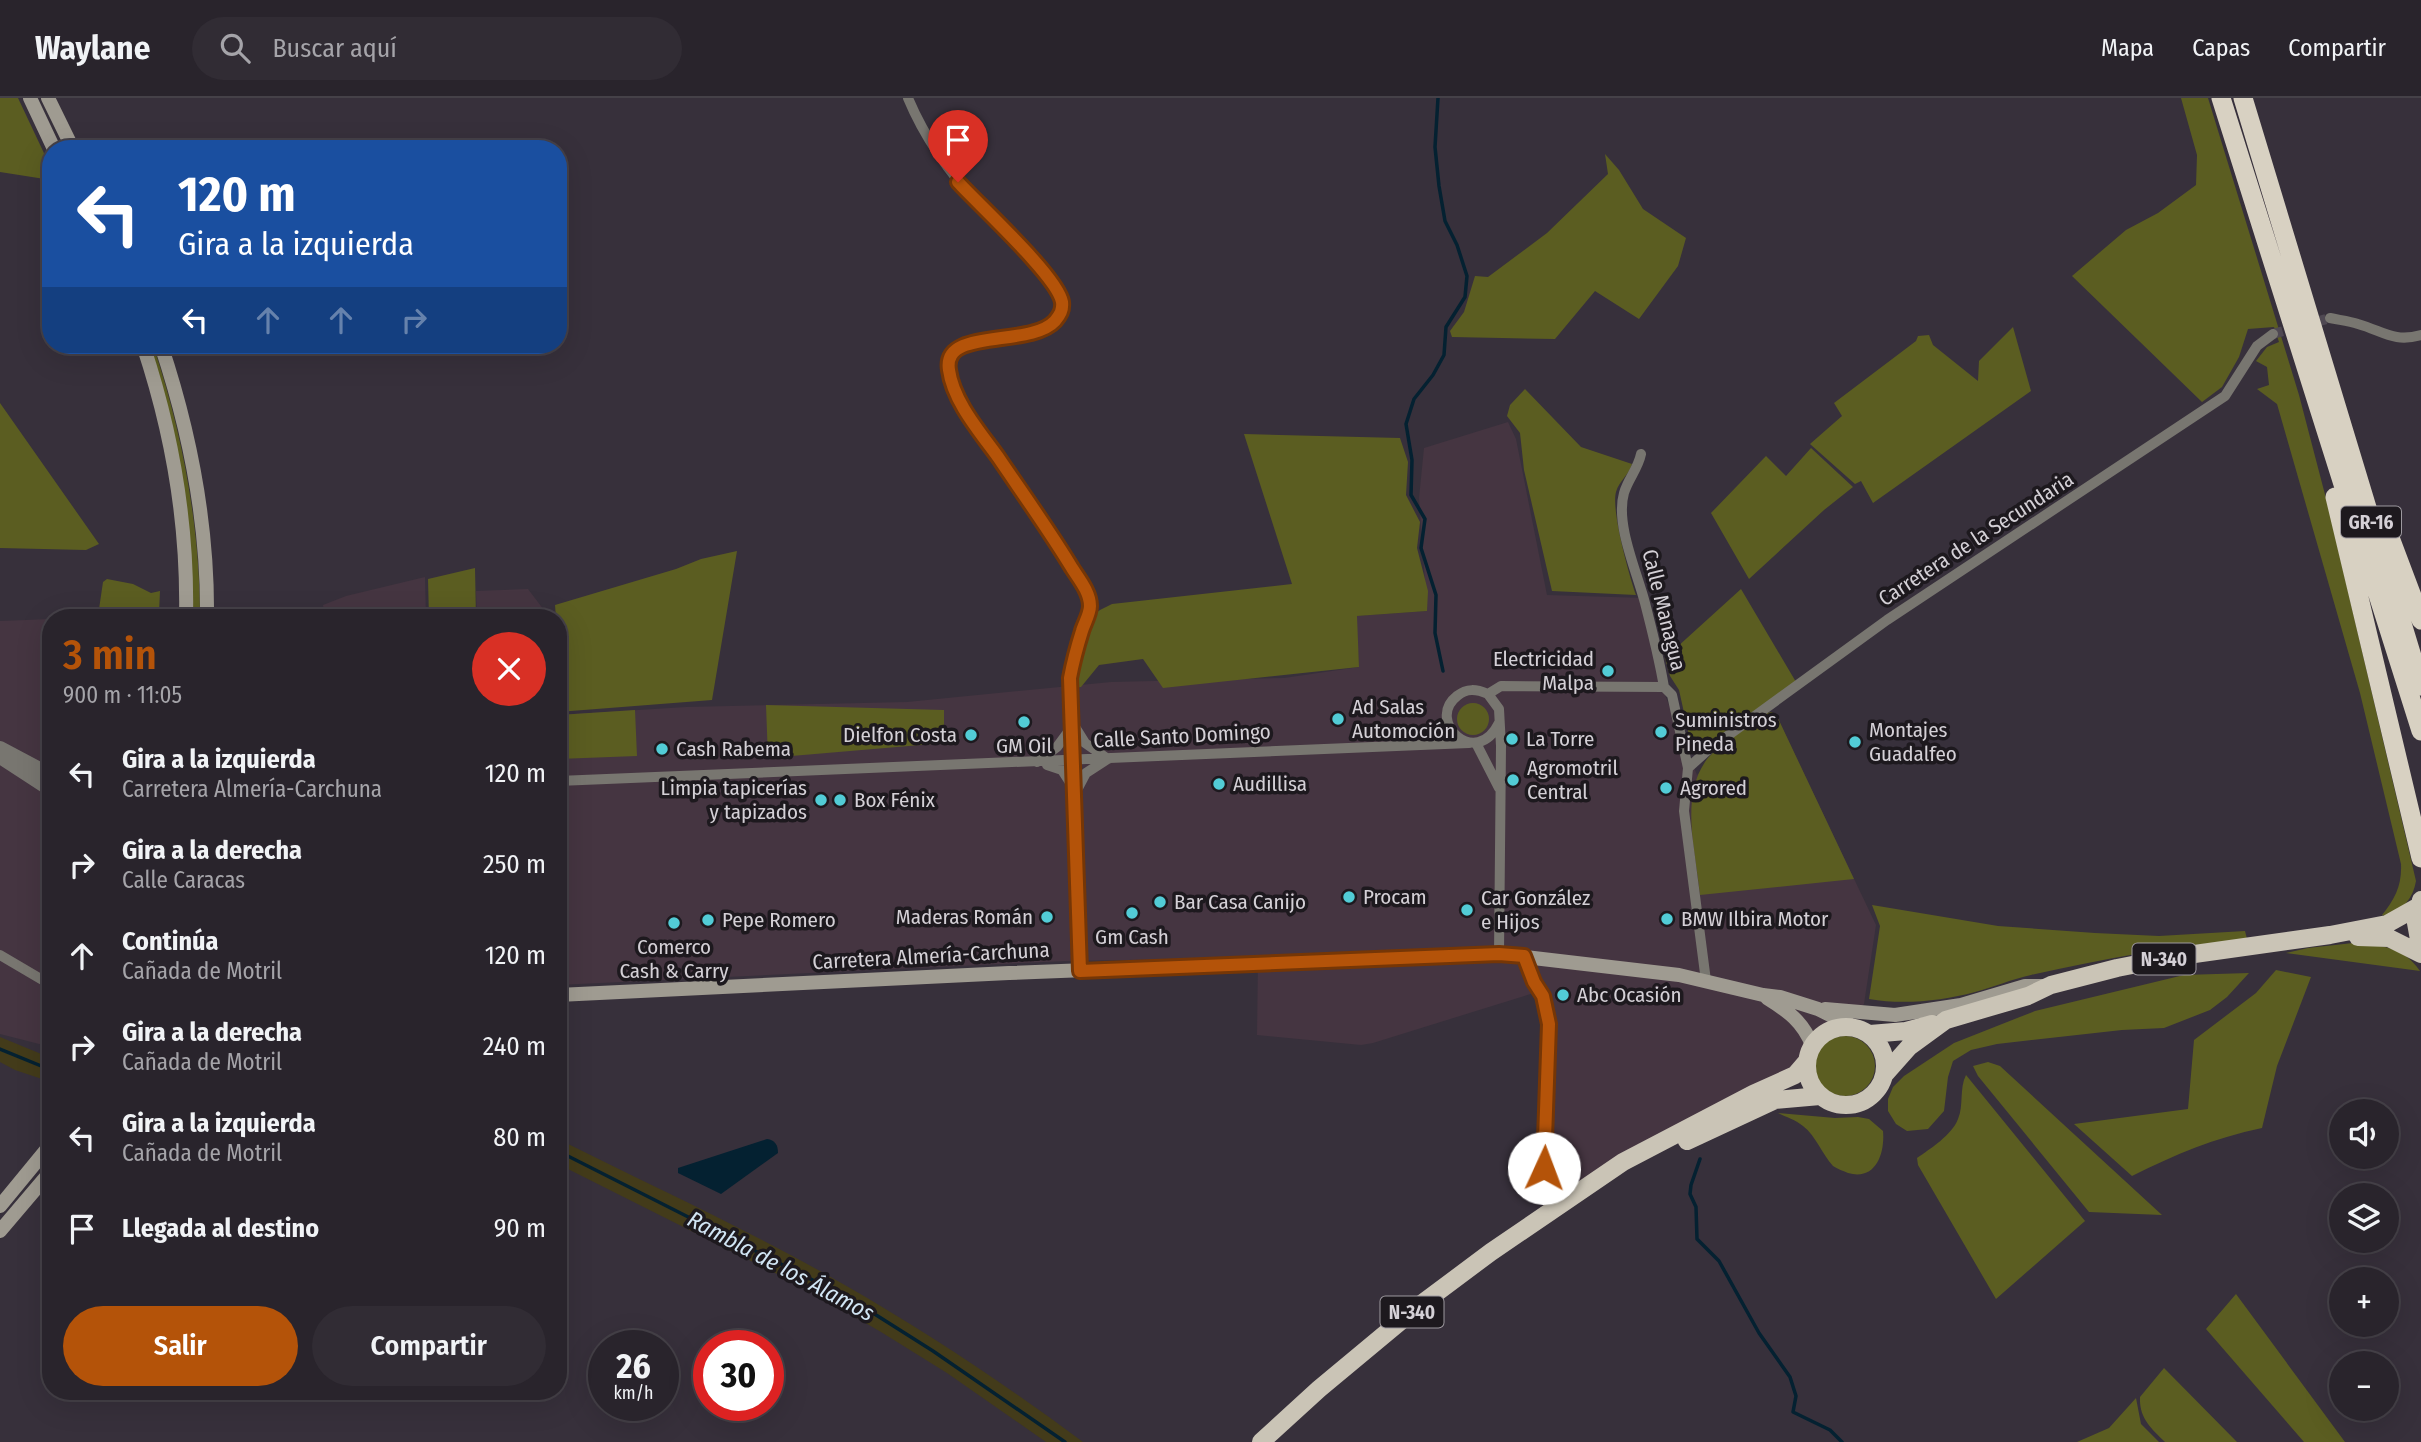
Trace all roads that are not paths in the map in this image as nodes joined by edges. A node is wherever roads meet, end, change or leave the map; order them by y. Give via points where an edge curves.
1 (30, 98) edge
2 (48, 98) edge
3 (908, 98) edge
4 (2221, 98) edge
5 (2243, 98) edge
6 (50, 140) edge
7 (69, 140) edge
8 (2330, 318) tunnel mouth
9 (2273, 334) tunnel mouth
10 (2421, 335) edge
11 (2299, 350) junction
12 (146, 354) edge
13 (163, 354) edge
14 (2323, 358) junction
15 (1641, 454) dead end
16 (186, 609) edge
17 (207, 609) edge
18 (2421, 620) edge
19 (2421, 685) edge
20 (1664, 687) junction
21 (1488, 694) junction
22 (1499, 723) junction
23 (1074, 724) junction
24 (1450, 730) junction
25 (2421, 732) edge
26 (1431, 743) junction
27 (1473, 743) junction
28 (0, 748) edge
29 (0, 757) edge
30 (1109, 759) junction
31 (1074, 761) junction
32 (1037, 762) junction
33 (1688, 768) junction
34 (42, 770) edge
35 (567, 781) edge
36 (42, 784) edge
37 (1500, 790) junction
38 (1075, 794) junction
39 (2421, 858) edge
40 (2420, 903) edge
41 (2330, 935) junction
42 (2421, 953) edge
43 (1499, 954) junction
44 (0, 955) edge
45 (1524, 956) junction
46 (1080, 971) junction
47 (42, 980) edge
48 (1706, 981) junction
49 (2051, 985) junction
50 (567, 995) edge
51 (1763, 995) junction
52 (1818, 1009) junction
53 (1946, 1020) junction
54 (1852, 1026) junction
55 (1870, 1034) junction
56 (1809, 1053) junction
57 (1885, 1074) junction
58 (1820, 1096) junction
59 (42, 1155) edge
60 (42, 1182) edge
61 (1546, 1186) dead end
62 (1574, 1196) junction
63 (0, 1206) edge
64 (0, 1231) edge
65 (1261, 1442) edge

1 - 6 main road
2 - 7 main road
3 - 23 street via 958,182 1031,257 1062,301 1062,312 1042,330 969,342 958,347 948,368 974,422 1088,594 1090,607 1070,678
4 - 11 highway, GR-16
5 - 14 highway, GR-16
8 - 10 street via 2396,339
9 - 33 street, Carretera de la Secundaria via 2257,346 2225,397 1887,620
11 - 25 highway, GR-16
11 - 39 highway
12 - 16 main road via 163,410 178,493
13 - 17 main road via 190,454 204,546
14 - 18 highway
14 - 19 highway, GR-16
15 - 20 street, Calle Managua via 1624,492 1622,510
20 - 21 street, Calle Managua via 1501,686
20 - 33 street via 1672,695
21 - 22 street via 1499,709
21 - 24 street via 1470,690 1452,700 1447,718
22 - 27 street via 1487,740
22 - 37 street
23 - 30 street via 1085,743
23 - 31 street
23 - 32 street via 1057,747
24 - 26 street
24 - 27 street via 1458,739
26 - 27 street, Calle Santo Domingo
26 - 30 street, Calle Santo Domingo
27 - 37 street
28 - 34 street
29 - 36 street
30 - 31 street, Calle Santo Domingo
30 - 38 street via 1086,773
31 - 32 street, Calle Santo Domingo
31 - 38 street
32 - 35 street, Calle Santo Domingo
32 - 38 street via 1062,770
33 - 48 street via 1684,811
37 - 43 street
38 - 46 street
40 - 41 highway, N-340 via 2388,924
40 - 42 highway, N-340 via 2416,923
41 - 42 highway, N-340 via 2389,938
41 - 49 highway, N-340 via 2173,957
43 - 45 main road, Carretera Almería-Carchuna
43 - 46 main road, Carretera Almería-Carchuna
44 - 47 street
45 - 48 main road, Carretera Almería-Carchuna
45 - 61 street via 1543,996 1549,1024
46 - 50 main road, Carretera Almería-Carchuna
48 - 51 main road, Carretera Almería-Carchuna
49 - 52 main road via 2025,986 1961,1005 1895,1015
49 - 53 highway, N-340
51 - 52 main road, Carretera Almería-Carchuna
51 - 56 main road via 1802,1025
52 - 54 main road
53 - 55 highway, N-340 via 1906,1031
53 - 57 highway, N-340 via 1909,1047
54 - 55 highway, N-340
54 - 56 highway, N-340 via 1819,1036
55 - 57 highway via 1883,1052
56 - 58 highway via 1807,1074
56 - 62 highway, N-340 via 1795,1074 1623,1162
57 - 58 highway, N-340 via 1867,1100 1843,1105
58 - 62 highway, N-340 via 1775,1100
59 - 63 main road
60 - 64 main road
62 - 65 highway, N-340 via 1420,1305

